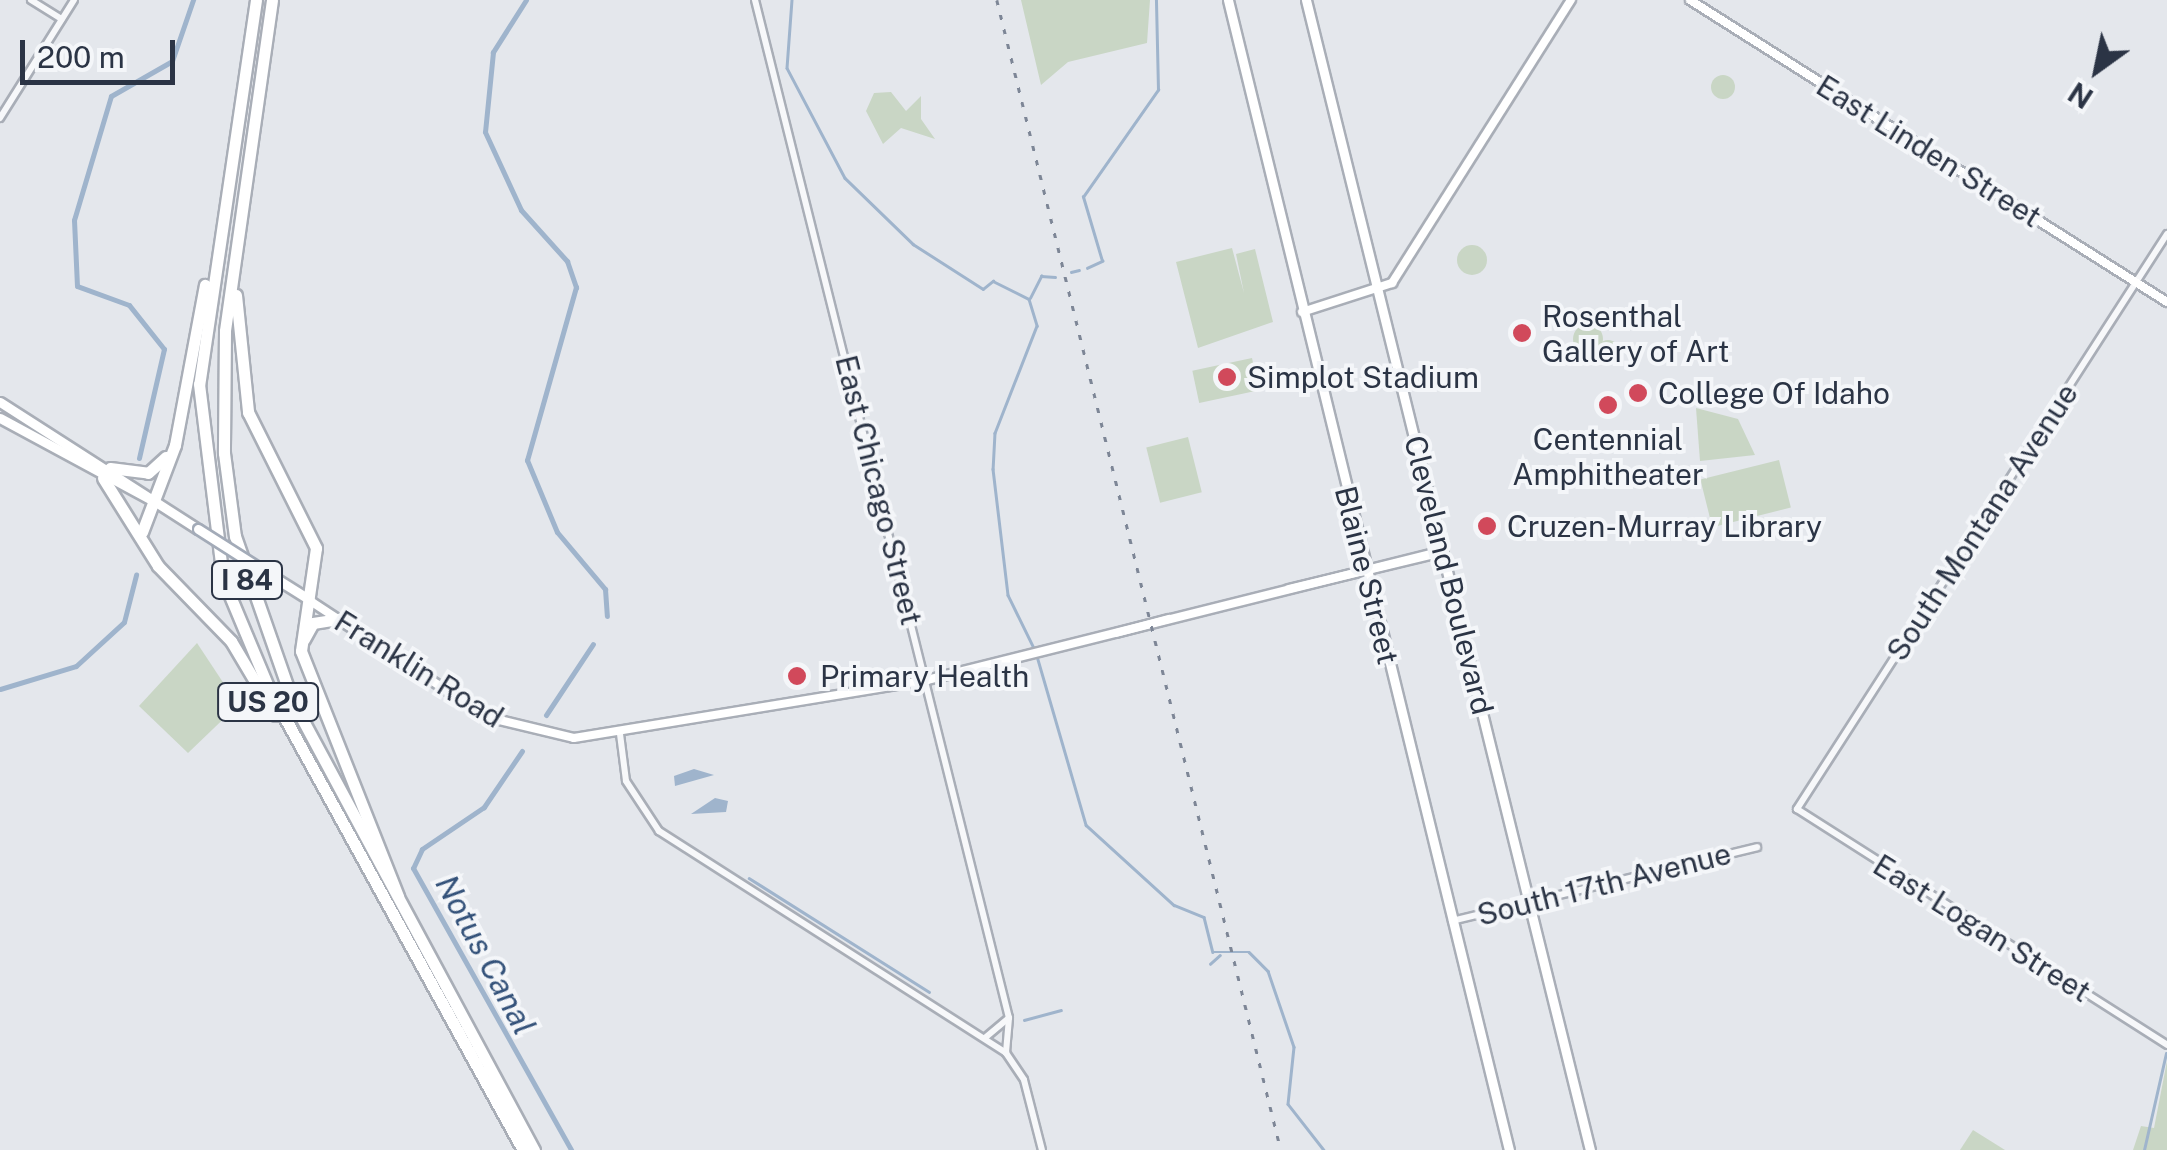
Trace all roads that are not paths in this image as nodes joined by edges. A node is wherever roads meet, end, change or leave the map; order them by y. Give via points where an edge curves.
1 (31, 0) edge
2 (74, 0) edge
3 (256, 0) edge
4 (272, 0) edge
5 (755, 0) edge
6 (1228, 0) edge
7 (1306, 0) edge
8 (1571, 0) edge
9 (1690, 0) edge
10 (62, 20) junction
11 (0, 118) edge
12 (223, 224) junction
13 (239, 226) junction
14 (2167, 234) edge
15 (2136, 282) junction
16 (1378, 292) junction
17 (2167, 302) edge
18 (1302, 312) junction
19 (0, 402) edge
20 (0, 416) edge
21 (25, 417) junction
22 (175, 445) junction
23 (106, 473) junction
24 (150, 499) junction
25 (142, 536) junction
26 (1444, 552) junction
27 (1366, 571) junction
28 (312, 602) junction
29 (338, 619) junction
30 (310, 672) junction
31 (926, 680) junction
32 (620, 734) junction
33 (332, 803) junction
34 (1797, 809) joint
35 (1757, 847) dead end
36 (1530, 902) junction
37 (399, 904) junction
38 (1452, 921) junction
39 (1009, 1018) junction
40 (985, 1038) junction
41 (2167, 1045) edge
42 (1006, 1053) junction
43 (523, 1150) edge
44 (534, 1150) edge
45 (1042, 1150) edge
46 (1509, 1150) edge
47 (1590, 1150) edge

1 - 10 street
2 - 10 street
3 - 12 highway, I 84
4 - 13 highway, I 84
5 - 31 street, East Chicago Street
6 - 18 main road, Blaine Street
7 - 16 main road, Cleveland Boulevard
8 - 16 main road via 1392,283
9 - 15 main road, East Linden Street
10 - 11 street
12 - 22 highway
12 - 33 highway, I 84 via 199,384 209,513 251,651
13 - 28 highway via 240,375 259,443 316,548
13 - 37 highway, I 84 via 222,394 236,536 292,700
14 - 15 street, South Montana Avenue
15 - 17 main road, East Linden Street
15 - 34 street, South Montana Avenue
16 - 18 main road
16 - 26 main road, Cleveland Boulevard
18 - 27 main road, Blaine Street
19 - 21 main road, Franklin Road / US 20
20 - 21 main road
20 - 23 main road, Franklin Road / US 20
21 - 23 main road, Franklin Road / US 20
22 - 23 highway via 148,473
22 - 24 highway
23 - 24 main road, Franklin Road / US 20
23 - 25 highway, US 20
24 - 25 highway
24 - 28 main road, Franklin Road / US 20, bridge
25 - 33 highway, US 20 via 231,642
26 - 27 main road, Franklin Road
26 - 36 main road, Cleveland Boulevard
27 - 31 main road, Franklin Road
27 - 38 main road, Blaine Street
28 - 29 main road, Franklin Road
28 - 30 highway, US 20 via 300,638
29 - 30 highway via 305,632
29 - 32 main road, Franklin Road via 501,724 555,737
30 - 37 highway, US 20 via 395,873
31 - 32 main road, Franklin Road
31 - 39 street, East Chicago Street
32 - 40 street via 626,780 659,832
33 - 43 highway, I 84
34 - 41 street, East Logan Street
35 - 36 street, South 17th Avenue
36 - 38 street, South 17th Avenue
36 - 47 main road, Cleveland Boulevard
37 - 44 highway, I 84
38 - 46 main road, Blaine Street
39 - 40 street
39 - 42 street, East Chicago Street
40 - 42 street
42 - 45 street via 1024,1080

